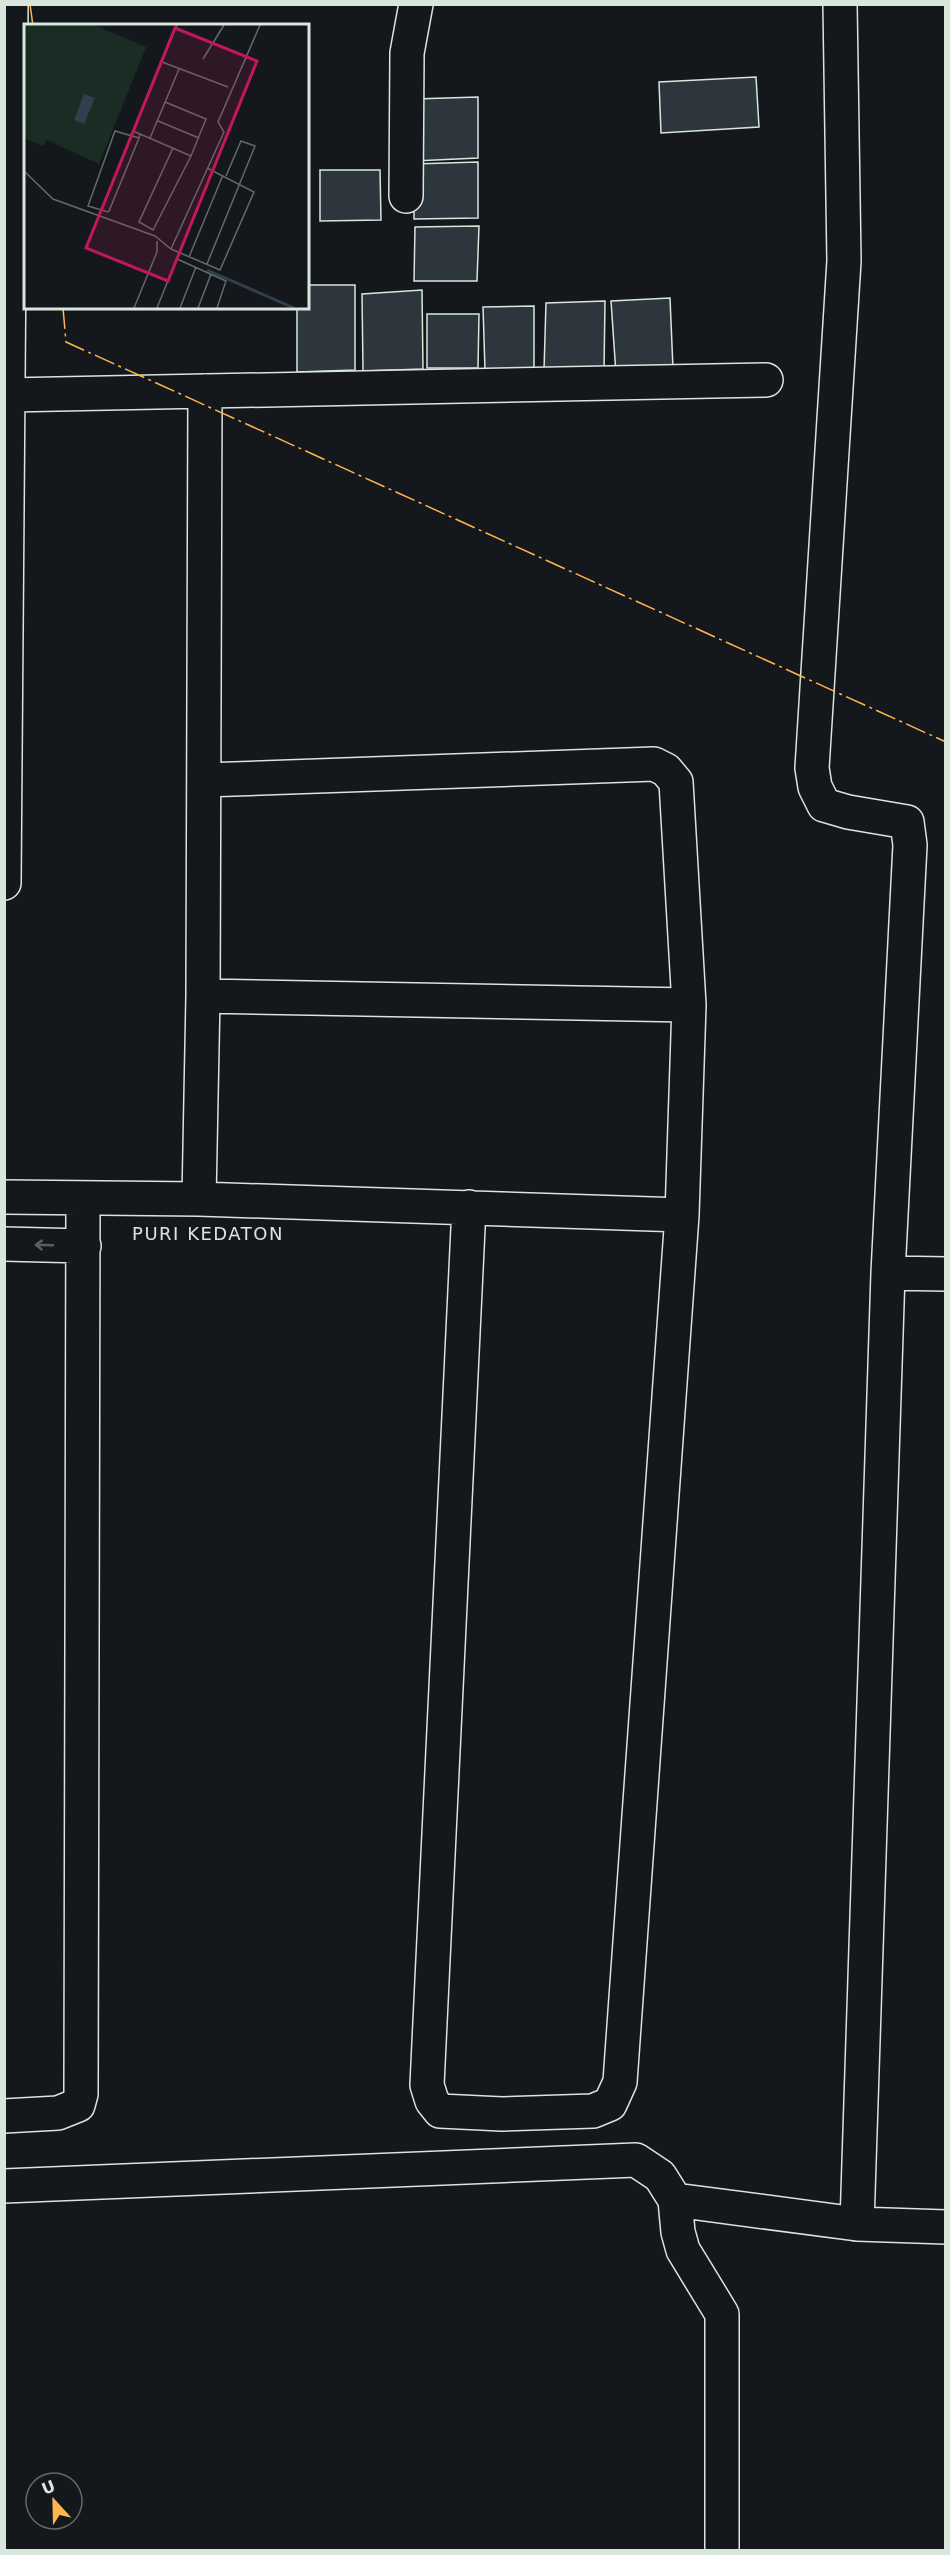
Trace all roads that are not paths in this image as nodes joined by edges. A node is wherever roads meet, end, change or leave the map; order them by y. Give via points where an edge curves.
1 (11, 4) edge
2 (417, 4) edge
3 (840, 4) edge
4 (406, 196) dead end
5 (766, 380) dead end
6 (205, 391) junction
7 (8, 395) junction
8 (204, 780) junction
9 (4, 883) edge
10 (203, 996) junction
11 (689, 1005) junction
12 (4, 1197) edge
13 (83, 1198) junction
14 (199, 1199) junction
15 (469, 1207) junction
16 (682, 1215) junction
17 (4, 1244) edge
18 (84, 1246) junction
19 (888, 1273) junction
20 (945, 1274) edge
21 (4, 2116) edge
22 (4, 2186) edge
23 (675, 2200) junction
24 (856, 2224) junction
25 (945, 2227) edge
26 (722, 2550) edge

1 - 7 street
2 - 4 street via 407,53
3 - 19 street via 844,261 812,768 815,787 824,805 907,822 909,826
5 - 6 street
6 - 7 street
6 - 8 street
7 - 9 street
8 - 10 street
8 - 11 street via 654,764 676,782
10 - 11 street
10 - 14 street
11 - 16 street
12 - 13 street
13 - 14 street
13 - 18 street
14 - 15 street
15 - 16 street
15 - 16 street via 427,2085 440,2111 502,2114 593,2111 610,2104 620,2082
18 -> 17 street
18 - 21 street via 81,2094 78,2105 58,2113
19 - 20 street
19 - 24 street
22 - 23 street via 636,2160 660,2176
23 - 24 street
23 - 26 street via 683,2250 722,2314
24 - 25 street

